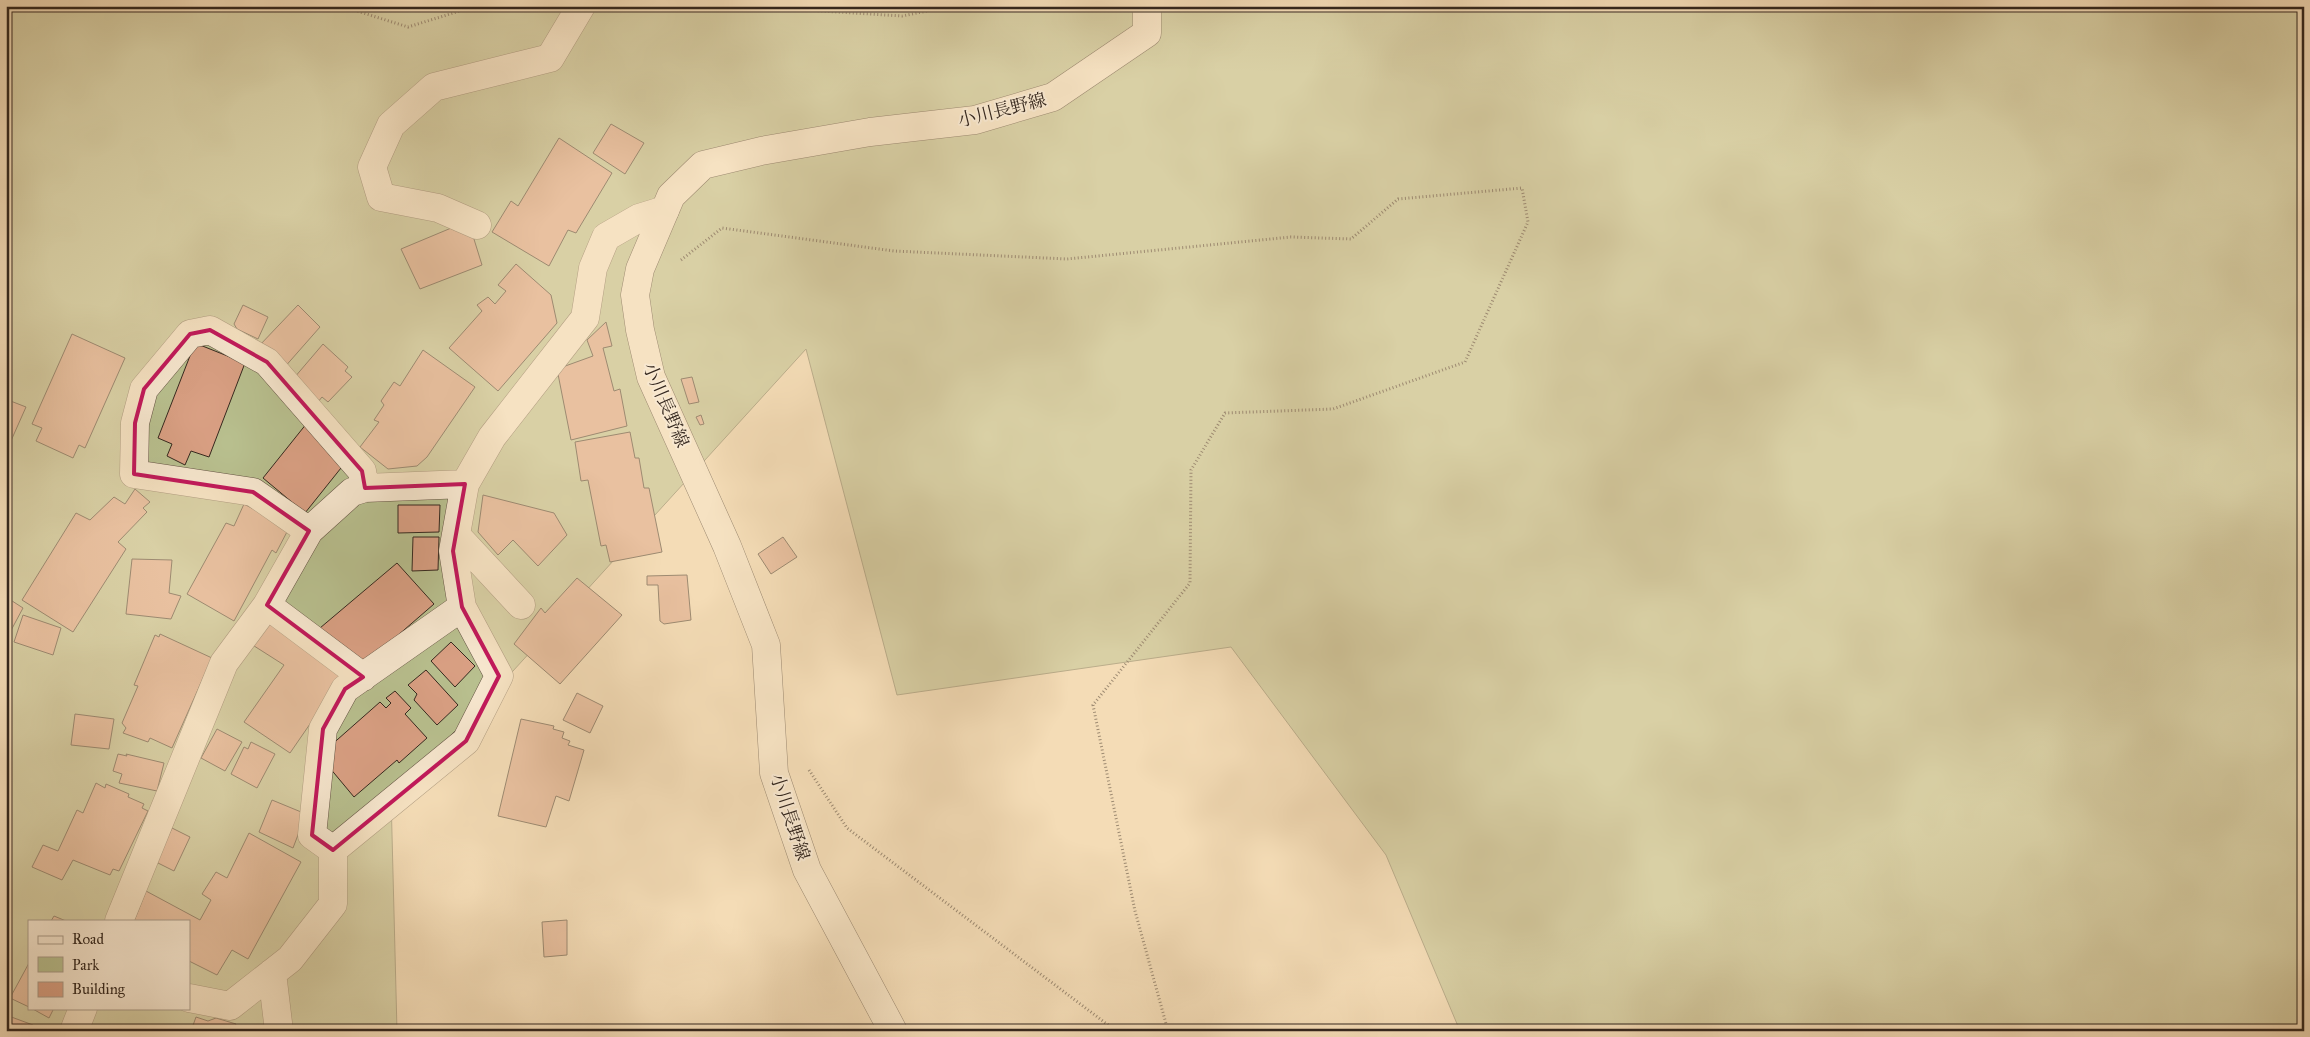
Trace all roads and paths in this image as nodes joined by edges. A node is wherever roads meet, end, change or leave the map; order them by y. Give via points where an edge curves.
1 (341, 6) edge
2 (476, 6) edge
3 (741, 6) edge
4 (952, 6) edge
5 (1147, 6) edge
6 (594, 7) edge
7 (665, 210) junction
8 (477, 225) dead end
9 (674, 265) dead end
10 (465, 484) junction
11 (365, 488) junction
12 (309, 531) junction
13 (456, 536) junction
14 (521, 605) dead end
15 (267, 606) junction
16 (462, 607) junction
17 (363, 677) junction
18 (807, 766) dead end
19 (333, 850) junction
20 (119, 920) edge
21 (272, 973) junction
22 (190, 998) edge
23 (82, 1010) edge
24 (74, 1031) edge
25 (279, 1031) edge
26 (893, 1031) edge
27 (1116, 1031) edge
28 (1168, 1031) edge

1 - 2 path via 408,27
3 - 4 path via 902,16
3 - 6 path
5 - 7 street, 小川長野線 via 1147,33 1053,97 976,120 870,132 703,165 671,196
6 - 8 street via 550,58 434,87 391,125 372,167 381,197 438,208
7 - 10 street via 639,218 606,237 593,268 585,318 492,436
7 - 26 street, 小川長野線 via 640,269 635,295 651,377 727,546 766,645 774,773 807,870
9 - 28 path via 722,228 894,252 1067,259 1291,236 1352,238 1398,198 1522,188 1528,222 1465,362 1333,409 1225,413 1191,470 1190,583 1093,705 1135,911
10 - 11 street
10 - 13 street
11 - 12 street via 352,492
11 - 12 street via 362,471 267,362 210,330 190,334 144,389 135,423 134,474 253,492
12 - 15 street
13 - 14 street
13 - 16 street via 453,551
15 - 17 street
15 - 20 street via 224,663
16 - 17 street
16 - 19 street via 499,676 466,740
17 - 19 street via 345,689 323,729 312,835
18 - 27 path via 847,828
19 - 21 street via 333,904 290,959
21 - 22 street via 230,1006
21 - 25 street
23 - 24 street

